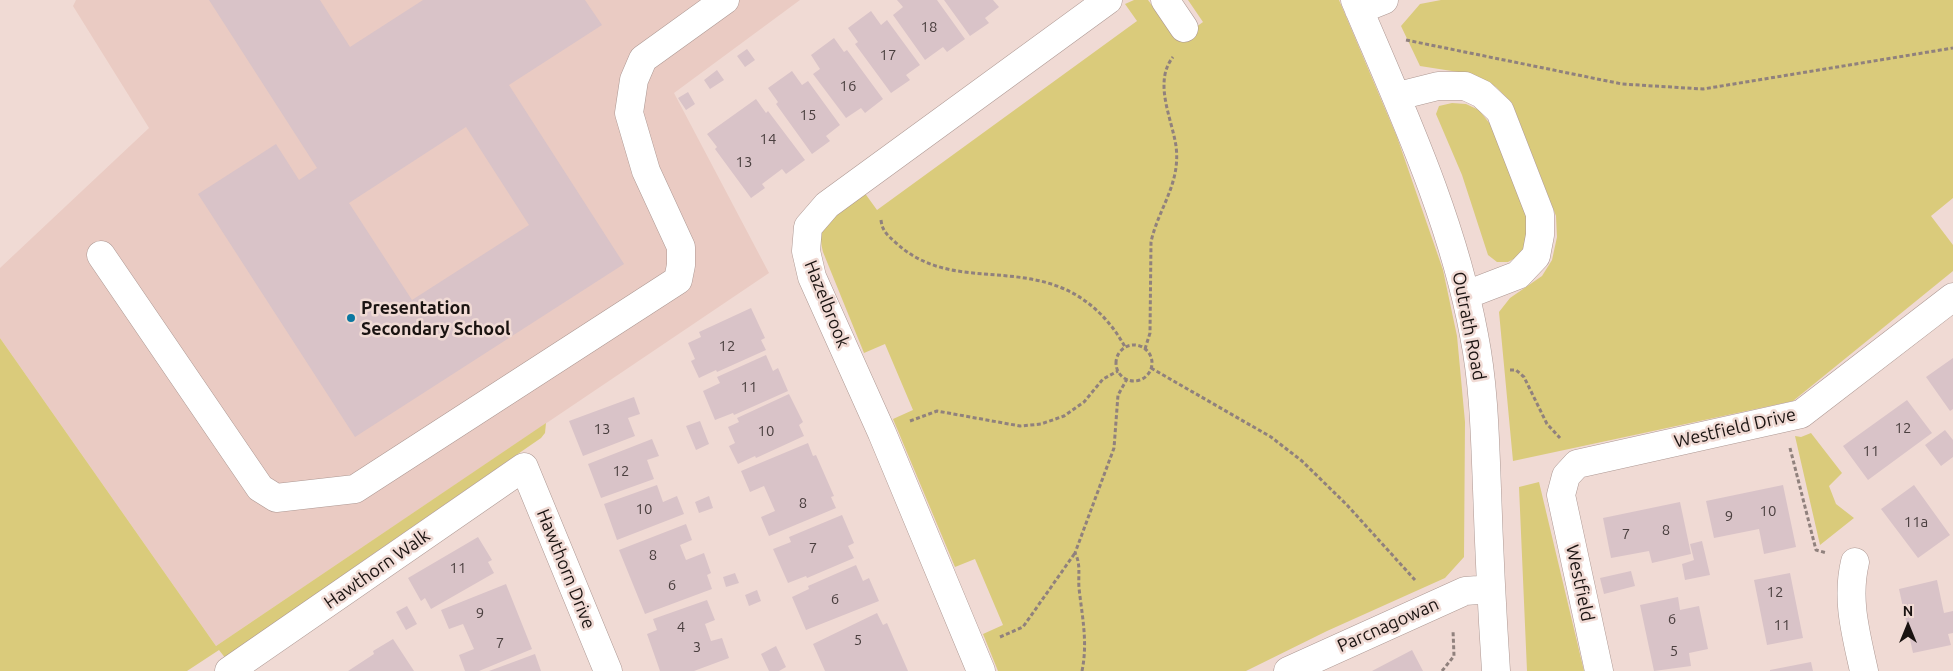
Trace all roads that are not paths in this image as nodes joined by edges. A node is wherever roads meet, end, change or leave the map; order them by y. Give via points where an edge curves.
1 (726, 0) edge
2 (1108, 0) edge
3 (1166, 0) edge
4 (1384, 0) edge
5 (1357, 5) edge
6 (1184, 28) dead end
7 (1398, 96) junction
8 (100, 255) dead end
9 (1466, 295) junction
10 (1953, 297) edge
11 (524, 467) joint
12 (1561, 495) joint
13 (1855, 562) road end
14 (1491, 589) junction
15 (977, 660) edge
16 (230, 671) edge
17 (608, 671) edge
18 (1288, 671) edge
19 (1496, 671) edge
20 (1598, 671) edge
21 (1864, 671) edge

1 - 8 street via 643,59 634,80 630,113 646,171 681,247 678,280 355,489 276,498 260,488
2 - 15 street, Hazelbrook via 827,205 808,227 806,251 812,277 882,433
3 - 6 street
4 - 5 street
5 - 7 street, Outrath Road
7 - 9 street, Outrath Road via 1438,199
7 - 9 street via 1438,86 1465,86 1482,94 1500,112 1540,214 1536,256 1518,275
9 - 14 street, Outrath Road via 1480,375
10 - 12 street, Westfield Drive via 1801,414 1577,464 1566,476
11 - 16 street, Hawthorn Walk
11 - 17 street, Hawthorn Drive
12 - 20 street, Westfield
13 - 21 street via 1850,583 1850,607
14 - 18 street, Parcnagowan via 1465,591
14 - 19 street, Outrath Road

